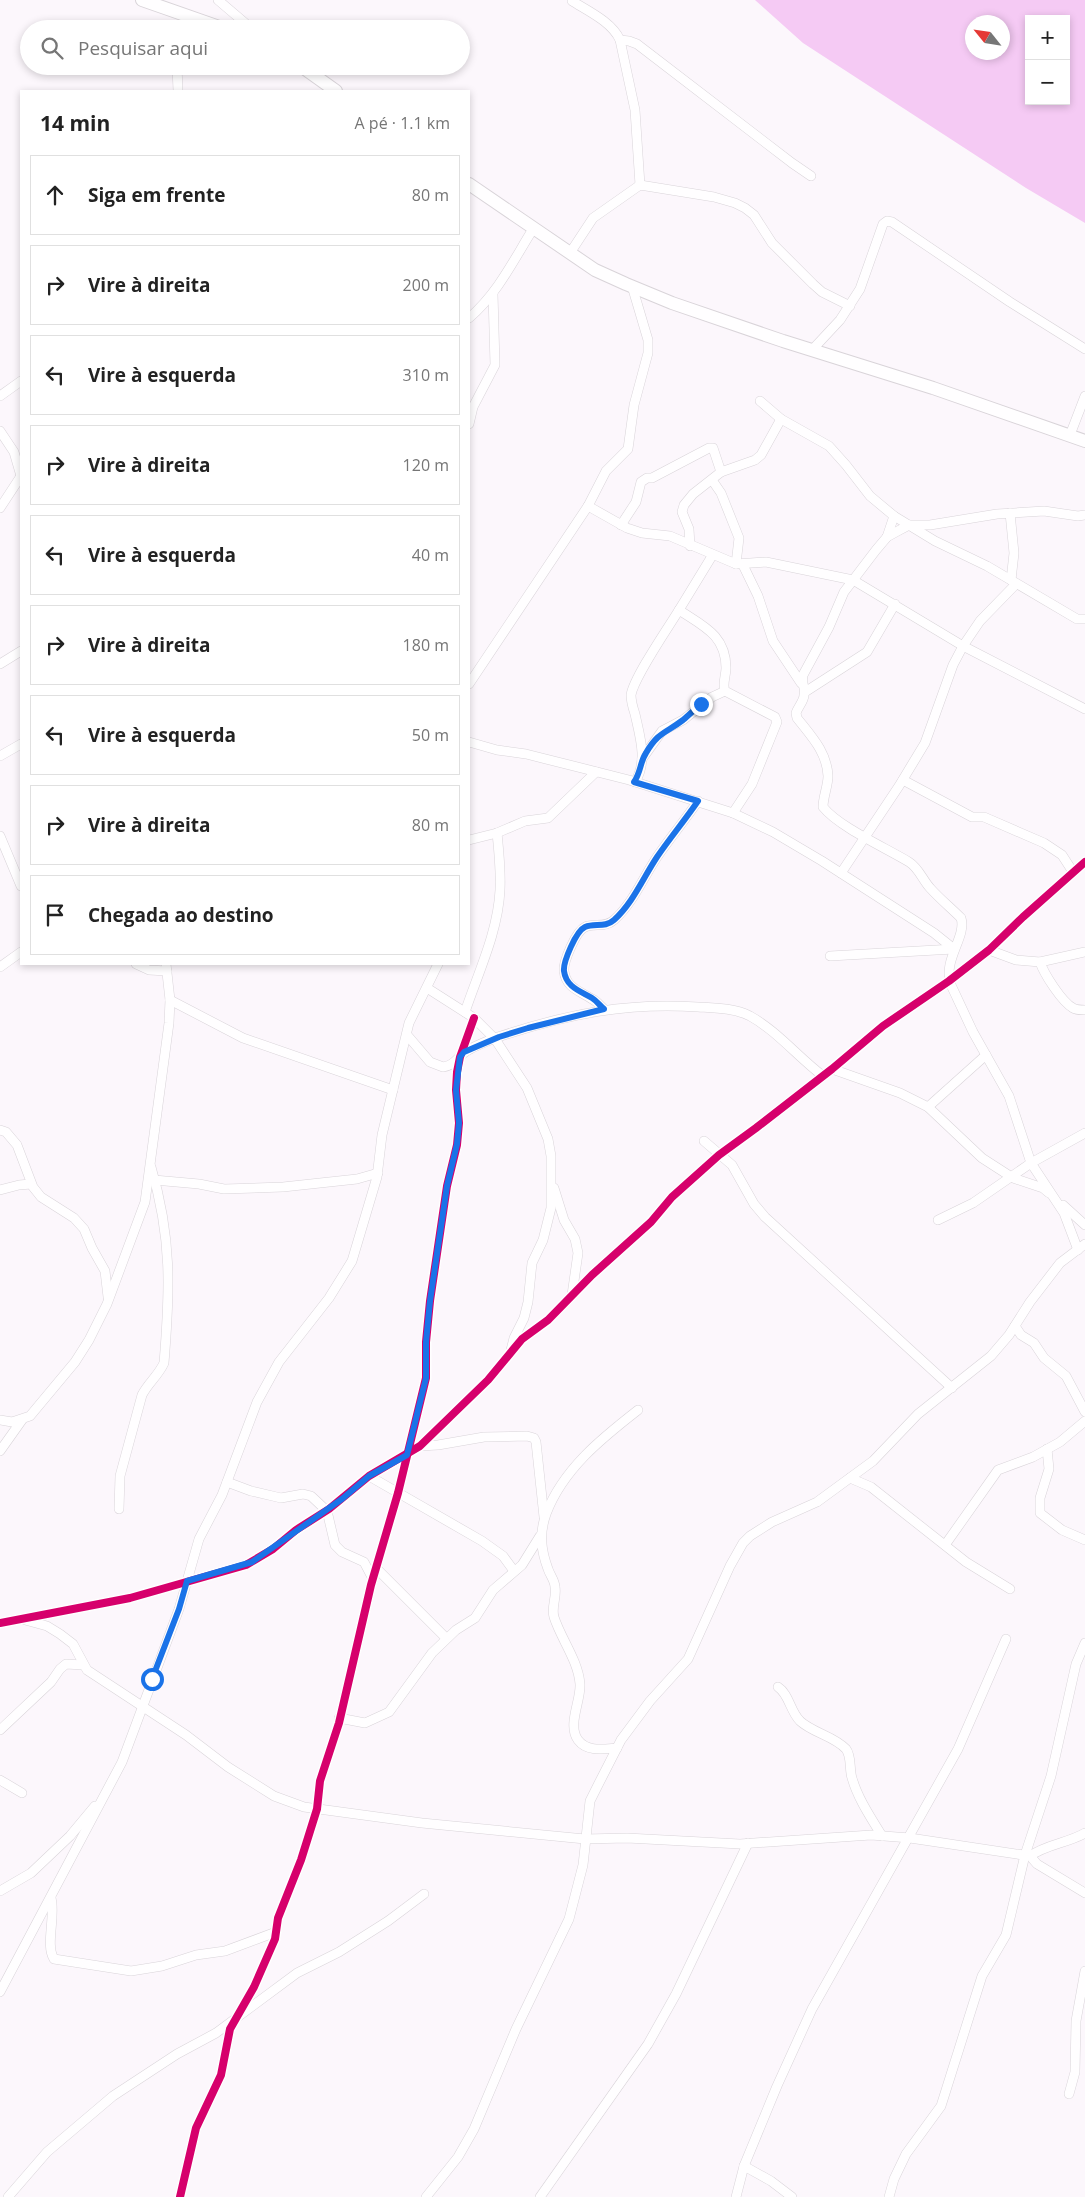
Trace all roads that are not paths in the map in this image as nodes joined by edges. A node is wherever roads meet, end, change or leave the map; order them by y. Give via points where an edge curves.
1 (142, 0) edge
2 (218, 0) edge
3 (572, 1) edge
4 (186, 20) edge
5 (241, 20) edge
6 (620, 40) junction
7 (177, 75) edge
8 (313, 75) edge
9 (178, 90) edge
10 (335, 90) edge
11 (811, 176) dead end
12 (470, 185) edge
13 (640, 185) junction
14 (533, 228) junction
15 (570, 253) junction
16 (632, 286) junction
17 (493, 294) junction
18 (850, 306) junction
19 (470, 317) edge
20 (1085, 349) edge
21 (812, 350) junction
22 (20, 382) edge
23 (0, 396) edge
24 (1085, 396) edge
25 (760, 401) dead end
26 (781, 418) junction
27 (470, 420) edge
28 (0, 431) edge
29 (1070, 435) junction
30 (1085, 440) edge
31 (721, 472) junction
32 (20, 473) edge
33 (20, 478) edge
34 (712, 480) junction
35 (588, 506) junction
36 (0, 508) edge
37 (1010, 513) junction
38 (1085, 515) edge
39 (894, 516) junction
40 (622, 525) junction
41 (909, 525) junction
42 (887, 537) junction
43 (690, 546) junction
44 (712, 556) junction
45 (739, 565) junction
46 (853, 580) junction
47 (1014, 582) junction
48 (894, 604) junction
49 (679, 610) junction
50 (1082, 620) edge
51 (963, 646) junction
52 (20, 652) edge
53 (0, 664) edge
54 (470, 683) edge
55 (803, 687) junction
56 (725, 691) junction
57 (1085, 709) edge
58 (470, 742) edge
59 (20, 745) edge
60 (0, 756) edge
61 (642, 759) junction
62 (596, 772) junction
63 (904, 780) junction
64 (634, 782) junction
65 (698, 801) junction
66 (733, 813) junction
67 (497, 833) junction
68 (0, 836) edge
69 (866, 837) junction
70 (470, 840) edge
71 (1085, 862) edge
72 (1073, 872) junction
73 (841, 873) junction
74 (20, 884) edge
75 (954, 949) junction
76 (988, 950) junction
77 (1085, 952) edge
78 (20, 953) edge
79 (830, 956) dead end
80 (1040, 962) junction
81 (138, 965) edge
82 (438, 965) edge
83 (0, 967) edge
84 (167, 967) edge
85 (949, 981) junction
86 (427, 988) junction
87 (170, 1000) junction
88 (604, 1009) junction
89 (1085, 1010) edge
90 (465, 1012) junction
91 (474, 1018) junction
92 (407, 1035) junction
93 (495, 1038) junction
94 (986, 1055) junction
95 (460, 1057) junction
96 (832, 1069) junction
97 (823, 1076) junction
98 (392, 1090) junction
99 (928, 1108) junction
100 (0, 1130) edge
101 (1085, 1132) edge
102 (704, 1141) dead end
103 (718, 1155) junction
104 (1031, 1163) junction
105 (150, 1164) junction
106 (378, 1173) junction
107 (1013, 1178) junction
108 (154, 1180) junction
109 (551, 1180) junction
110 (32, 1184) junction
111 (0, 1190) edge
112 (1055, 1197) junction
113 (938, 1220) dead end
114 (1085, 1225) edge
115 (1081, 1247) edge
116 (572, 1295) junction
117 (108, 1300) junction
118 (1015, 1326) junction
119 (511, 1351) junction
120 (952, 1388) junction
121 (638, 1410) dead end
122 (1085, 1412) edge
123 (0, 1420) edge
124 (22, 1420) junction
125 (1085, 1421) edge
126 (420, 1446) junction
127 (1047, 1449) junction
128 (0, 1451) edge
129 (407, 1455) junction
130 (369, 1476) junction
131 (850, 1478) junction
132 (227, 1482) junction
133 (398, 1493) junction
134 (119, 1509) dead end
135 (327, 1510) junction
136 (544, 1523) junction
137 (542, 1533) junction
138 (1085, 1540) edge
139 (945, 1545) junction
140 (376, 1568) junction
141 (514, 1571) junction
142 (373, 1579) junction
143 (187, 1581) junction
144 (1010, 1589) dead end
145 (24, 1620) junction
146 (0, 1623) edge
147 (446, 1638) junction
148 (1006, 1639) dead end
149 (1085, 1644) edge
150 (83, 1664) junction
151 (778, 1687) dead end
152 (142, 1705) junction
153 (340, 1718) junction
154 (0, 1730) edge
155 (617, 1748) junction
156 (0, 1780) edge
157 (22, 1793) dead end
158 (105, 1795) junction
159 (317, 1809) junction
160 (1085, 1833) edge
161 (882, 1836) junction
162 (910, 1838) junction
163 (585, 1840) junction
164 (748, 1843) junction
165 (1028, 1855) junction
166 (0, 1891) edge
167 (1085, 1893) edge
168 (424, 1894) dead end
169 (51, 1898) junction
170 (276, 1932) junction
171 (1085, 1972) edge
172 (0, 1992) edge
173 (234, 2021) junction
174 (1069, 2094) dead end
175 (744, 2166) junction
176 (8, 2197) edge
177 (180, 2197) edge
178 (426, 2197) edge
179 (540, 2197) edge
180 (736, 2197) edge
181 (792, 2197) edge
182 (889, 2197) edge

1 - 4 street
2 - 5 street
3 - 6 street via 607,25
6 - 11 street via 637,44
6 - 13 street via 636,110
7 - 9 street
8 - 10 street
12 - 14 street
13 - 15 street via 593,218
13 - 18 street via 714,197 745,208 754,215 772,243 813,284
14 - 15 street
14 - 17 street
15 - 16 street via 595,270
16 - 21 street via 672,303
16 - 35 street via 648,340 648,353 634,405 628,449 606,471
17 - 19 street
17 - 27 street via 495,365 473,407
18 - 20 street via 887,221
18 - 21 street
21 - 29 street
22 - 23 street
24 - 29 street
25 - 26 street
26 - 31 street via 761,455
26 - 39 street via 829,446 870,496
28 - 32 street via 14,452
29 - 30 street
31 - 34 street
31 - 40 street via 713,448 709,448 647,478 642,482 636,502
33 - 36 street
34 - 43 street via 684,505 682,512 689,530
34 - 45 street via 721,493 739,538
35 - 40 street
35 - 54 street
37 - 38 street via 1044,511
37 - 41 street
37 - 47 street
39 - 41 street
39 - 42 street
40 - 43 street via 642,533 670,536
41 - 42 street
41 - 47 street
42 - 46 street
43 - 44 street
44 - 45 street
44 - 49 street
45 - 46 street via 766,562
45 - 55 street via 758,596 773,641
46 - 48 street
46 - 55 street via 807,665
47 - 50 street
47 - 51 street
48 - 51 street
48 - 55 street via 867,652
49 - 56 street via 713,632 721,642 726,668
49 - 61 street via 632,695
51 - 57 street
51 - 63 street via 925,743
52 - 53 street
55 - 69 street via 796,713 818,744 824,760 828,776 823,807
56 - 61 street via 662,731
56 - 66 street via 775,717 777,722 752,784
58 - 62 street
59 - 60 street
61 - 64 street via 640,774
62 - 64 street
62 - 67 street via 548,818 525,821
63 - 69 street
63 - 72 street via 972,817 984,818 1044,843 1062,855
64 - 65 street
65 - 66 street
65 - 88 street via 614,920 605,926 590,926 579,931 566,959 563,968 566,980
66 - 73 street via 785,839
67 - 70 street
67 - 90 street via 500,860 498,907
68 - 74 street
69 - 73 street
69 - 75 street via 914,866 930,889 961,918 963,923
71 - 72 street
72 - 76 street
73 - 75 street
75 - 79 street
75 - 85 street
76 - 80 street via 1016,960
76 - 85 street
77 - 80 street
78 - 83 street
80 - 89 street via 1043,973 1064,1000 1074,1008
81 - 84 street via 149,970
82 - 86 street
84 - 87 street
85 - 94 street
85 - 96 street via 883,1026
86 - 90 street
86 - 92 street via 409,1023
87 - 98 street via 242,1038
87 - 105 street
88 - 93 street
88 - 97 street via 676,1005 737,1012 765,1026
90 - 91 street
91 - 93 street
91 - 95 street
92 - 95 street via 430,1062 443,1067 455,1063
92 - 98 street
93 - 95 street
93 - 109 street via 527,1088 548,1139
94 - 99 street
94 - 104 street via 1009,1096
95 - 129 street via 456,1090 457,1144 447,1186 430,1301 426,1378
96 - 97 street
96 - 99 street via 900,1093
97 - 103 street
98 - 106 street
99 - 107 street via 982,1158
100 - 110 street via 17,1145
101 - 104 street
102 - 103 street
103 - 116 street
103 - 120 street via 732,1165 765,1217
104 - 107 street
104 - 112 street
105 - 108 street
105 - 117 street via 145,1202
106 - 108 street via 357,1180 316,1185 224,1189
106 - 132 street via 349,1266 329,1298 275,1368 257,1402
107 - 112 street via 1043,1188
107 - 113 street via 960,1211
108 - 134 street via 168,1249 169,1294 164,1364 142,1395 120,1476
109 - 116 street via 578,1253
109 - 119 street via 548,1225 532,1263 528,1302
110 - 111 street
110 - 117 street via 41,1197 84,1228 105,1272
112 - 114 street
112 - 115 street
115 - 118 street via 1060,1263
116 - 119 street
117 - 124 street via 94,1332 75,1362 30,1416
118 - 120 street via 991,1356
118 - 122 street via 1021,1335 1034,1343 1044,1358 1066,1376
119 - 126 street via 483,1385
120 - 131 street via 918,1414 873,1461
121 - 136 street via 600,1441 565,1478
123 - 124 street
124 - 128 street
125 - 127 street
126 - 129 street
126 - 136 street via 484,1437 534,1438
127 - 138 street via 1049,1469 1040,1498 1040,1513 1062,1530
127 - 139 street via 998,1470
129 - 130 street
129 - 133 street
130 - 133 street
130 - 135 street
131 - 139 street via 871,1487
131 - 155 street via 817,1502 759,1530 743,1543 688,1659 650,1701
132 - 135 street via 281,1498 303,1494
132 - 143 street via 199,1539
133 - 140 street
133 - 141 street via 488,1545 503,1556
135 - 142 street via 336,1545 342,1552 364,1562
135 - 143 street via 252,1562
136 - 137 street
137 - 141 street via 522,1565
137 - 155 street via 541,1547 556,1587 554,1618 567,1644 580,1684 574,1725 577,1738 586,1747
139 - 144 street
140 - 142 street
140 - 147 street
141 - 147 street via 493,1590 475,1618
142 - 153 street
143 - 145 street via 130,1598
143 - 152 street
145 - 146 street
145 - 150 street via 47,1626 60,1634 73,1644
147 - 153 street via 389,1712 365,1723
148 - 162 street via 958,1749
149 - 165 street via 1076,1664 1051,1776
150 - 152 street via 97,1677
150 - 154 street via 66,1664
151 - 161 street via 783,1690 800,1721 847,1750 852,1779
152 - 158 street via 122,1762
152 - 159 street via 274,1796 304,1808
153 - 159 street via 320,1781
155 - 163 street via 590,1801
156 - 157 street
158 - 166 street via 70,1836 31,1873
158 - 169 street
159 - 163 street via 422,1824
159 - 170 street via 278,1918
160 - 165 street
161 - 162 street
161 - 164 street via 850,1835
162 - 165 street
162 - 175 street via 812,2009
163 - 164 street via 627,1838
163 - 178 street via 583,1865 569,1919 520,2021 474,2129 458,2157
164 - 179 street via 676,1994 648,2044
165 - 167 street
165 - 182 street via 1006,1935 982,1976 946,2095 906,2154
168 - 173 street via 339,1952 297,1973
169 - 170 street via 54,1960 111,1969 131,1971 162,1966 196,1955 225,1951
169 - 172 street
170 - 173 street via 263,1968
171 - 174 street via 1076,2021 1075,2072
173 - 176 street via 146,2072 99,2106 46,2152
173 - 177 street via 226,2042 221,2075 196,2128
175 - 180 street
175 - 181 street

